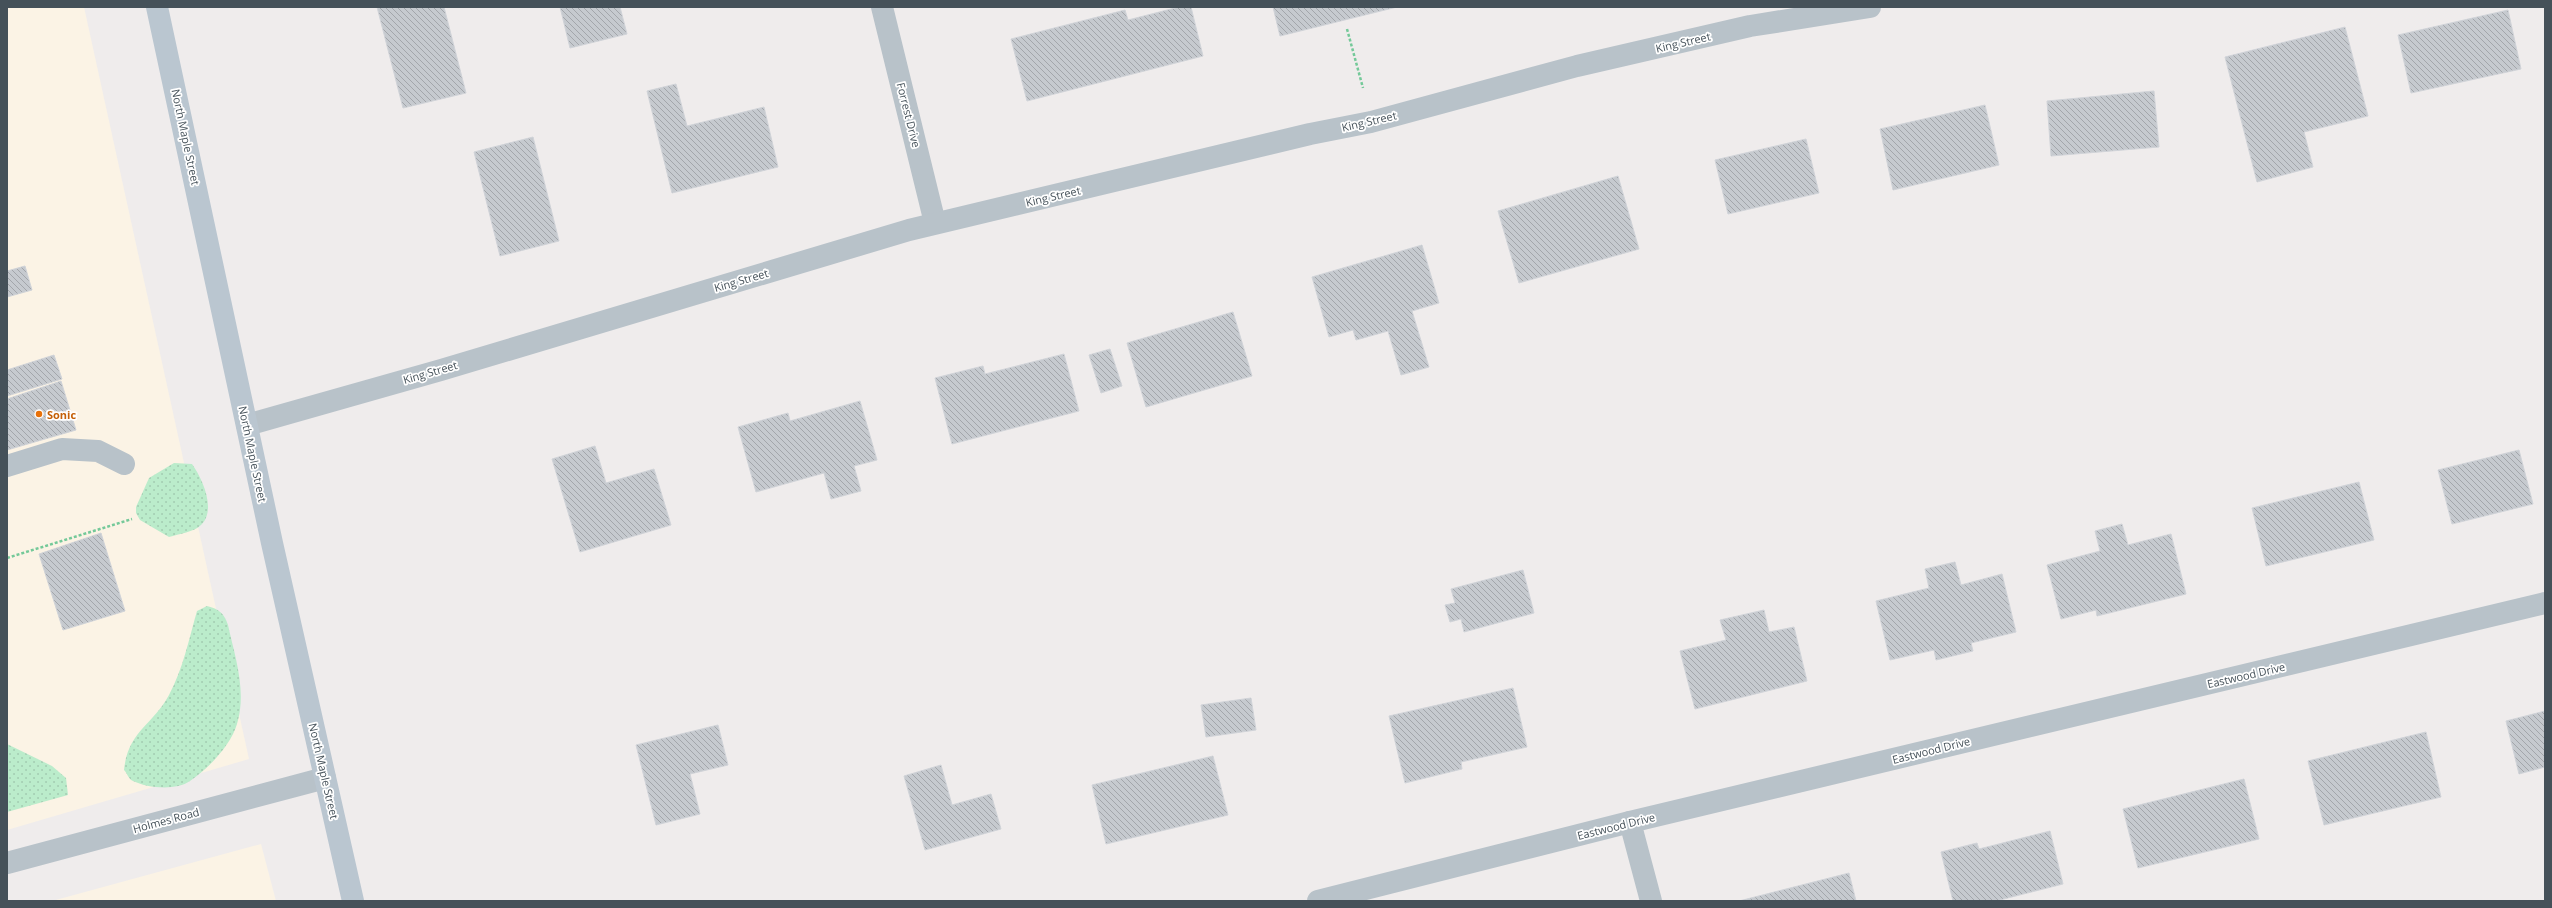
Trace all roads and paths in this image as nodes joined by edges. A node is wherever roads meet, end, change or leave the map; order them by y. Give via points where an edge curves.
1 (157, 7) edge
2 (882, 7) edge
3 (1870, 7) edge
4 (1347, 29) dead end
5 (1371, 122) junction
6 (935, 224) junction
7 (246, 425) junction
8 (124, 464) dead end
9 (7, 466) edge
10 (132, 519) dead end
11 (7, 558) edge
12 (2545, 603) edge
13 (325, 778) junction
14 (1630, 822) junction
15 (7, 863) edge
16 (353, 901) edge
17 (1318, 901) edge
18 (1651, 901) edge

1 - 7 main road, North Maple Street
2 - 6 street, Forrest Drive
3 - 5 street, King Street via 1750,26 1584,64
4 - 5 path
5 - 6 street, King Street via 1310,134
6 - 7 street, King Street
7 - 13 main road, North Maple Street
8 - 9 street via 98,451 62,449
10 - 11 path
12 - 14 street, Eastwood Drive
13 - 15 street, Holmes Road
13 - 16 main road, North Maple Street
14 - 17 street, Eastwood Drive
14 - 18 street

